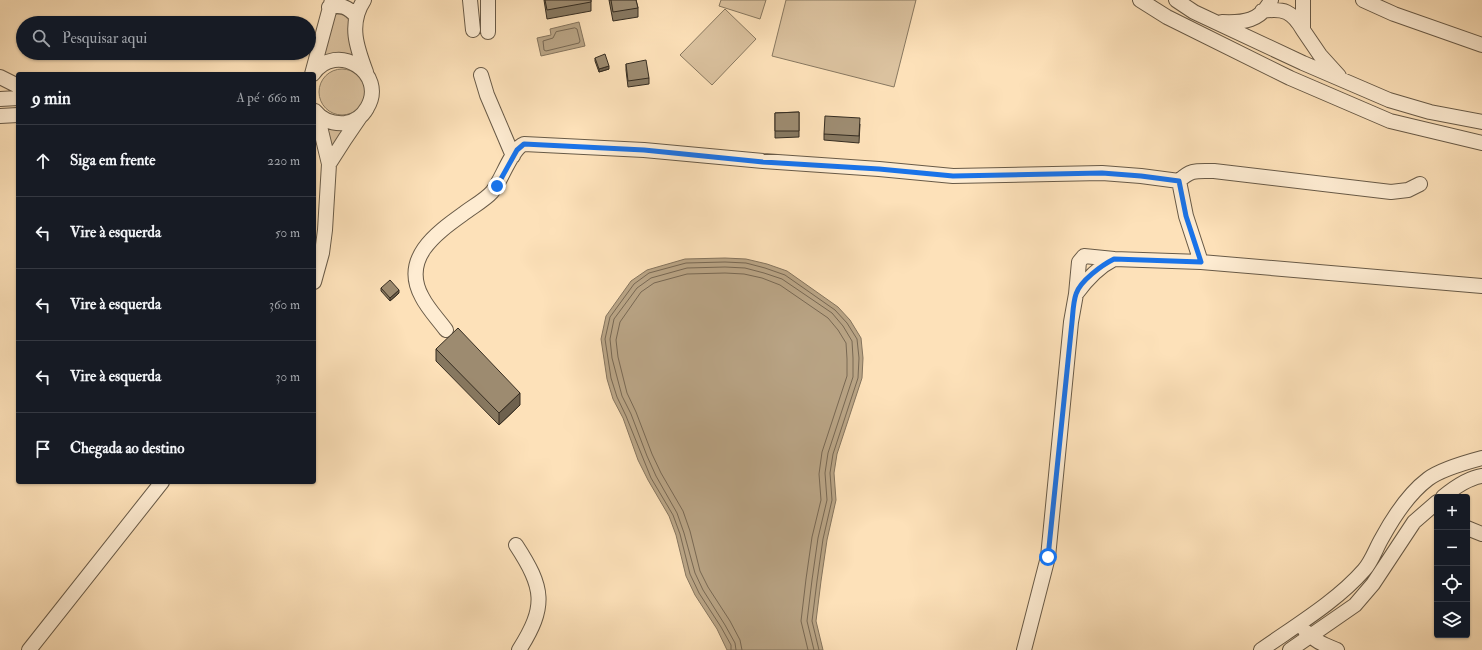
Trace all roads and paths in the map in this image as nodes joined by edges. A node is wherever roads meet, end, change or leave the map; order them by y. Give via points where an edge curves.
1 (364, 0) edge
2 (470, 0) edge
3 (488, 0) edge
4 (1140, 0) edge
5 (1176, 0) edge
6 (1271, 0) edge
7 (1303, 0) edge
8 (1363, 0) edge
9 (330, 4) edge
10 (1262, 12) junction
11 (356, 16) junction
12 (1214, 21) junction
13 (473, 30) dead end
14 (1303, 30) junction
15 (488, 32) dead end
16 (1482, 45) edge
17 (316, 58) edge
18 (316, 60) edge
19 (313, 72) edge
20 (314, 72) edge
21 (367, 74) junction
22 (481, 75) dead end
23 (0, 78) edge
24 (1342, 80) junction
25 (16, 85) edge
26 (0, 98) edge
27 (16, 98) edge
28 (316, 112) edge
29 (16, 115) edge
30 (0, 116) edge
31 (360, 117) junction
32 (1482, 122) edge
33 (1482, 143) edge
34 (513, 156) junction
35 (330, 164) junction
36 (1179, 181) junction
37 (1420, 184) dead end
38 (1201, 262) junction
39 (316, 275) edge
40 (1482, 286) edge
41 (446, 330) dead end
42 (1482, 458) edge
43 (1482, 476) edge
44 (160, 484) edge
45 (1413, 493) junction
46 (1446, 494) edge
47 (1434, 506) edge
48 (1434, 508) edge
49 (1470, 529) edge
50 (1482, 534) edge
51 (516, 545) dead end
52 (1298, 624) junction
53 (1310, 637) junction
54 (29, 650) edge
55 (519, 650) edge
56 (1024, 650) edge
57 (1261, 650) edge
58 (1290, 650) edge
59 (1337, 650) edge

1 - 11 street
2 - 13 street
3 - 15 street
4 - 33 street via 1167,17 1290,78 1390,121
5 - 12 street
6 - 10 street
7 - 14 street
8 - 16 street via 1394,14
9 - 11 street via 343,6
9 - 17 street
10 - 12 street via 1255,18 1239,23
10 - 14 street via 1275,9 1284,11 1297,20
11 - 21 street via 357,49
12 - 24 street
14 - 24 street
18 - 19 street
20 - 21 street via 327,62 342,60 357,64
21 - 31 street via 372,96 370,104
22 - 34 street
23 - 25 street
24 - 32 street via 1389,100 1430,112
26 - 27 street
28 - 31 street via 323,119 338,123 346,123
28 - 35 street
29 - 30 street
31 - 35 street
34 - 36 street via 524,144 644,150 953,176 1102,173
34 - 41 street via 492,193 440,230 419,256 415,272 422,297
35 - 39 street via 326,230
36 - 37 street via 1187,174 1197,171 1214,171 1390,192 1408,190
36 - 38 street via 1186,216
38 - 40 street
38 - 56 street via 1094,256 1084,256 1081,259 1078,267 1048,557
42 - 45 street via 1429,478
43 - 46 street via 1474,477
44 - 54 street
45 - 47 street
45 - 52 street via 1382,537 1365,569 1348,587
48 - 53 street via 1414,522 1373,584 1354,605
49 - 50 street
51 - 55 street via 535,577 539,595 531,631
52 - 53 street
52 - 57 street
53 - 58 street
53 - 59 street

